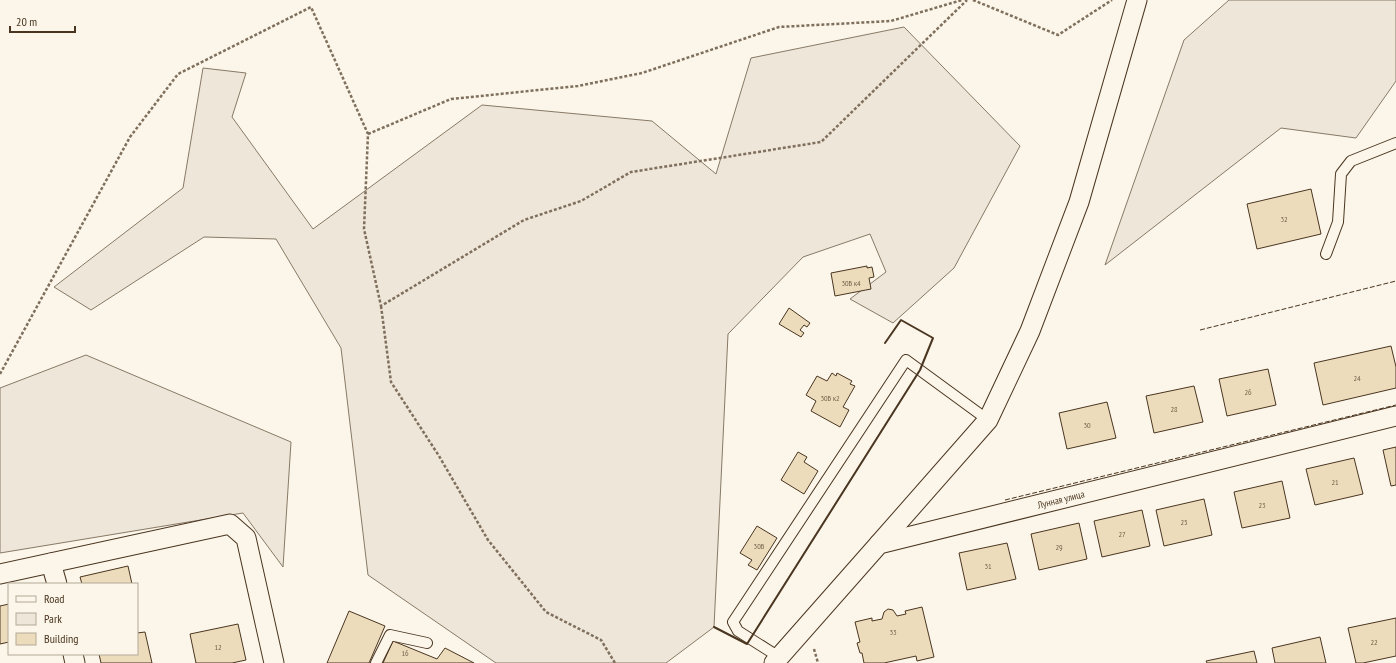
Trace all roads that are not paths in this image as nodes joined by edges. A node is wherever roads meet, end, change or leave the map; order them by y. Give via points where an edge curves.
1 (1137, 0) edge
2 (1396, 143) edge
3 (1326, 254) dead end
4 (1396, 416) edge
5 (988, 420) junction
6 (880, 544) junction
7 (51, 563) junction
8 (0, 574) edge
9 (57, 583) edge
10 (427, 643) dead end
11 (776, 660) edge
12 (274, 663) edge
13 (376, 663) edge

1 - 5 street via 1079,202 1030,331
2 - 3 lane via 1351,161 1341,174 1338,222
4 - 6 street, Лунная улица
5 - 6 street
5 - 11 lane via 906,360 734,622 738,631
6 - 11 street
7 - 8 street
7 - 9 street
7 - 12 street via 230,524 246,538
10 - 13 lane via 390,635

